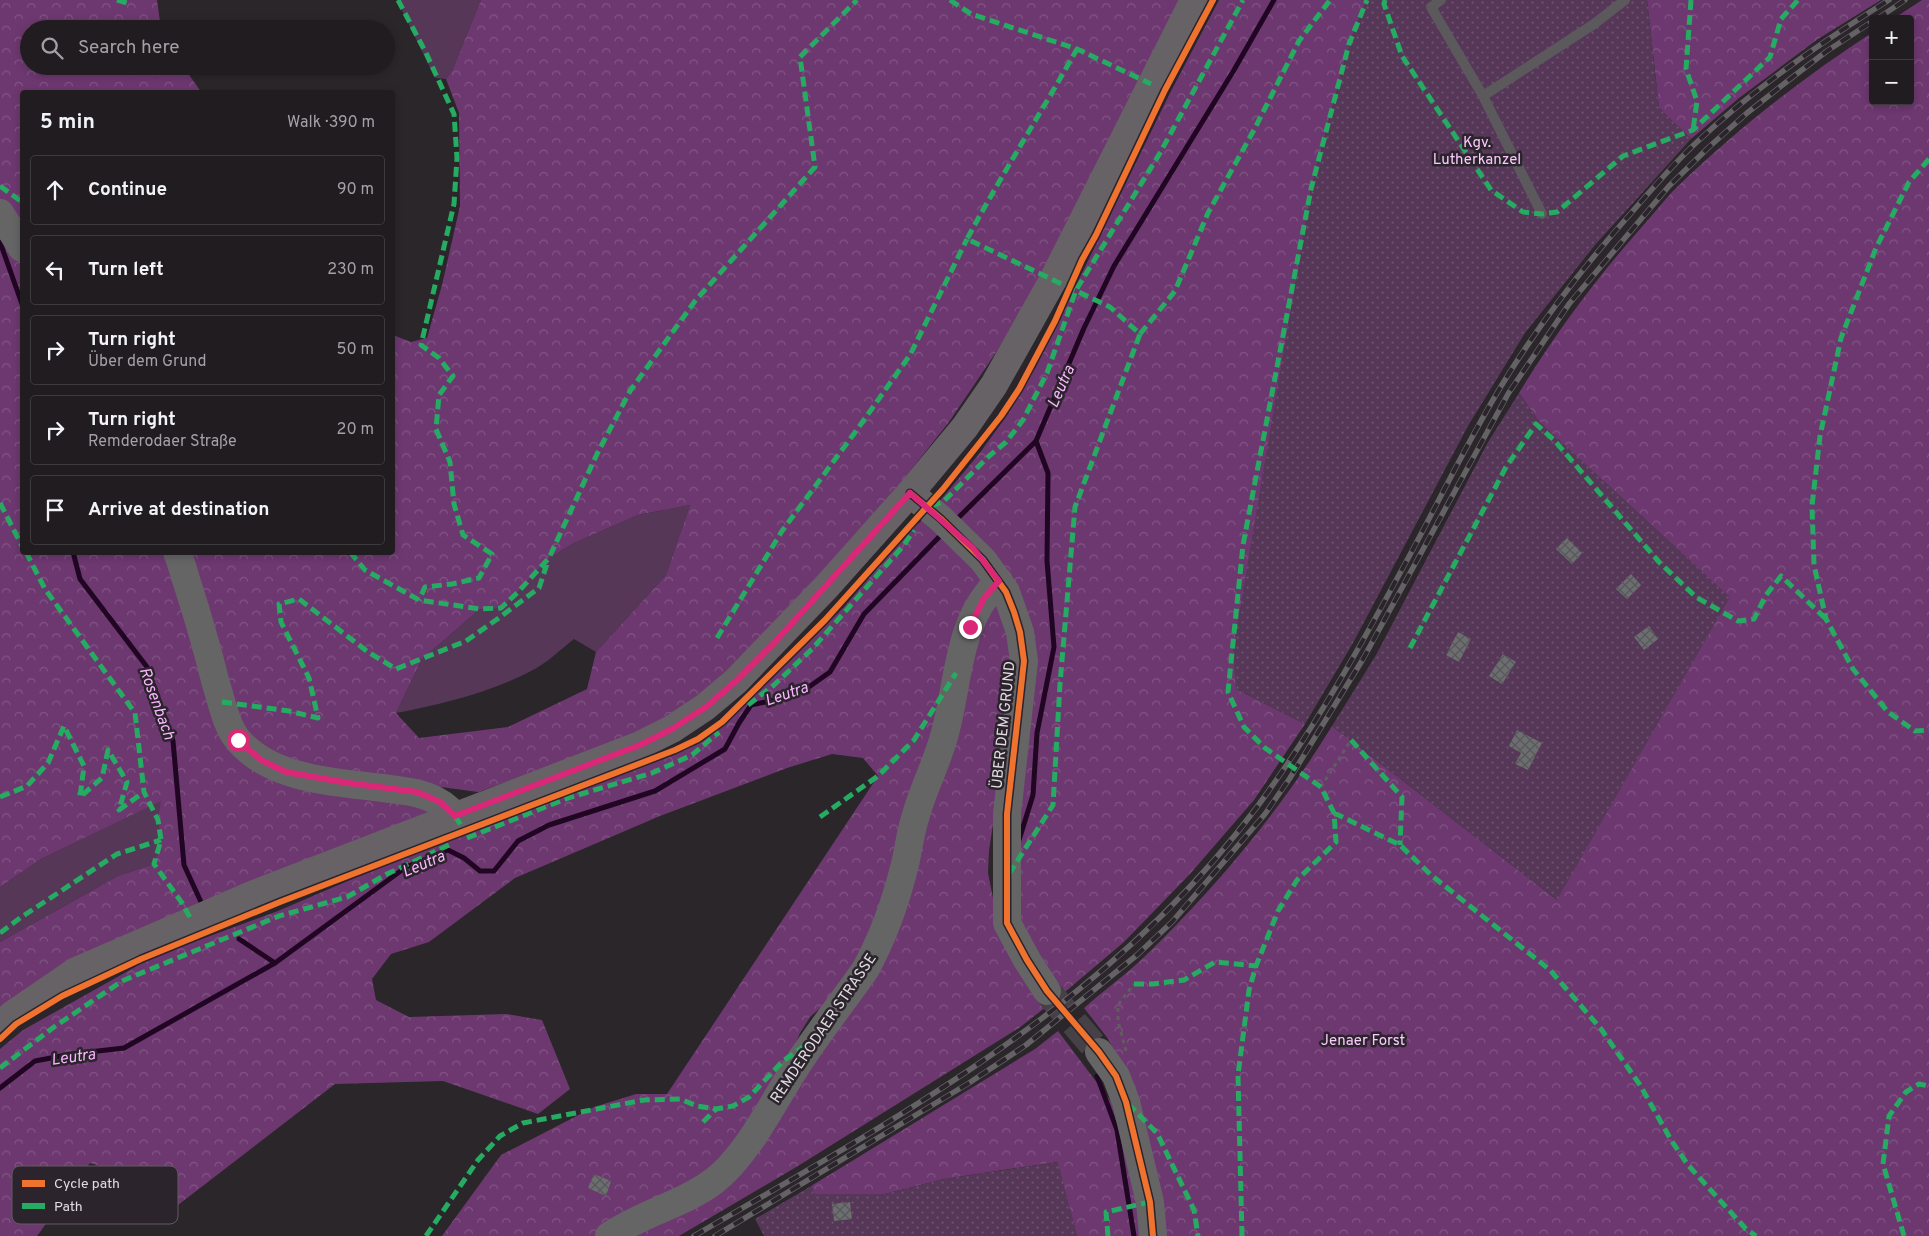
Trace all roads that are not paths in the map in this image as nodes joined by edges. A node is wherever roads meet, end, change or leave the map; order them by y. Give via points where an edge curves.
1 (1194, 0) edge
2 (1441, 0) edge
3 (1625, 0) edge
4 (1482, 96) junction
5 (0, 213) edge
6 (1542, 214) dead end
7 (20, 245) edge
8 (910, 493) junction
9 (178, 555) edge
10 (999, 581) junction
11 (455, 816) junction
12 (1047, 991) tunnel mouth
13 (0, 1025) edge
14 (1098, 1052) tunnel mouth
15 (609, 1236) edge
16 (1154, 1236) edge

1 - 8 main road via 1054,280 1018,344 965,427
2 - 4 lane via 1431,7
3 - 4 lane via 1594,24
4 - 6 lane
5 - 7 street
8 - 10 street, ÜBER DEM GRUND via 973,548
8 - 11 main road via 775,642 706,707 640,745
9 - 11 street via 222,702 234,733 249,751 286,772 417,792 440,802
10 - 12 street, ÜBER DEM GRUND via 1014,612 1024,661 1007,814 1007,923
10 - 15 street, REMDERODAER STRASSE via 984,598 964,644 940,752 916,814 890,916 874,955 728,1168 700,1190
11 - 13 main road via 249,896 76,972
14 - 16 street via 1116,1076 1126,1102 1150,1202

